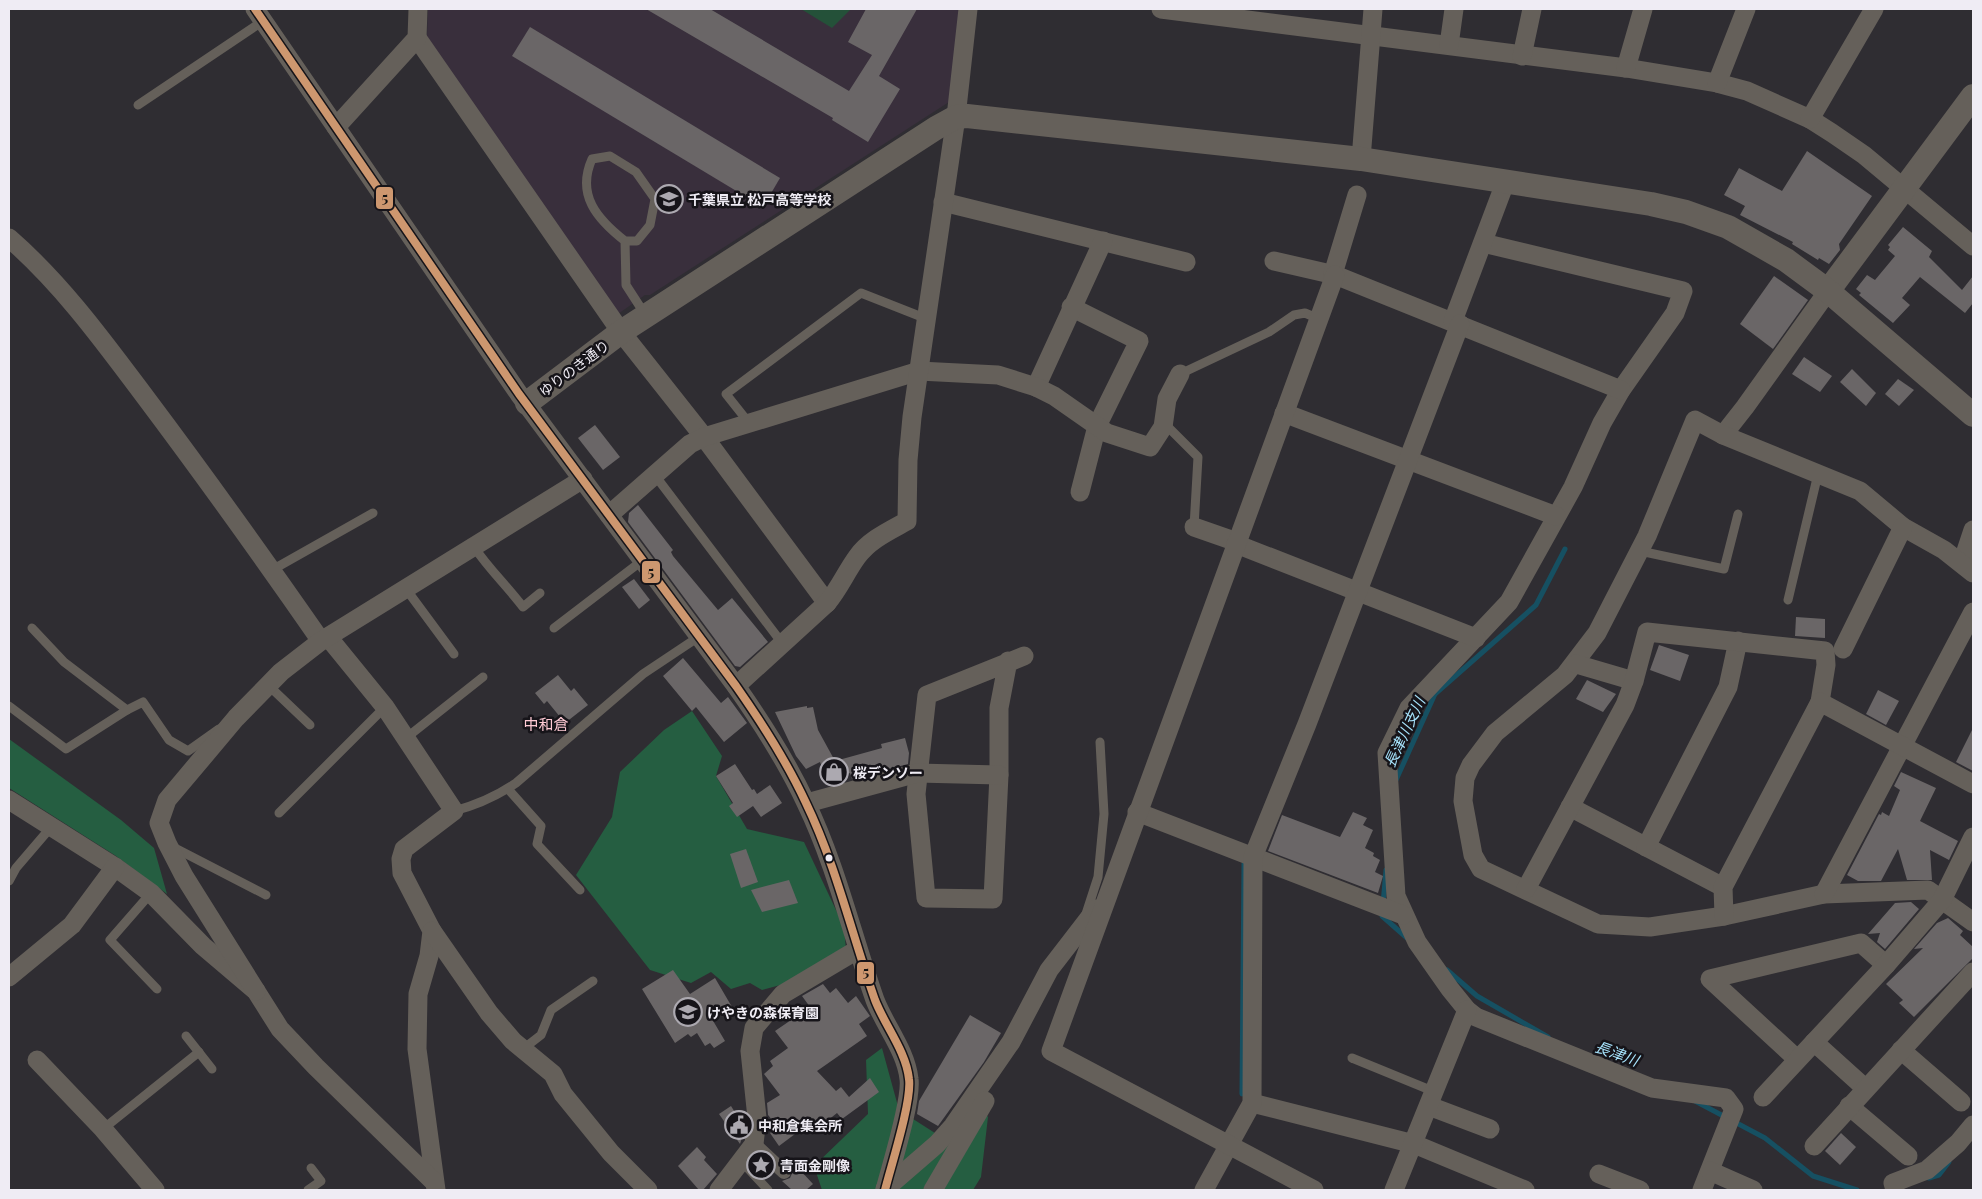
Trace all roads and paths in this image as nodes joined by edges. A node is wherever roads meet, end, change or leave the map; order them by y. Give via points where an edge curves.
1 (418, 9) edge
2 (968, 9) edge
3 (1162, 9) edge
4 (1373, 9) edge
5 (1454, 9) edge
6 (1532, 9) edge
7 (1643, 9) edge
8 (1746, 9) edge
9 (1874, 9) edge
10 (1254, 14) edge
11 (259, 15) edge
12 (1371, 36) junction
13 (417, 38) junction
14 (1449, 45) junction
15 (1522, 56) junction
16 (1626, 68) junction
17 (1717, 83) junction
18 (1973, 96) edge
19 (138, 105) dead end
20 (956, 117) junction
21 (1810, 119) junction
22 (336, 127) junction
23 (1361, 159) junction
24 (1505, 182) junction
25 (1905, 189) junction
26 (1356, 195) dead end
27 (943, 202) junction
28 (9, 238) edge
29 (625, 241) junction
30 (1102, 241) junction
31 (1483, 243) junction
32 (1973, 246) edge
33 (1274, 261) dead end
34 (1186, 262) dead end
35 (1334, 274) junction
36 (1828, 291) junction
37 (1071, 308) junction
38 (646, 316) junction
39 (928, 319) junction
40 (1319, 319) junction
41 (1457, 322) junction
42 (621, 332) junction
43 (919, 371) junction
44 (1180, 374) joint
45 (1036, 387) junction
46 (1621, 390) junction
47 (526, 403) junction
48 (1284, 413) junction
49 (1973, 415) edge
50 (749, 423) junction
51 (1164, 423) junction
52 (1097, 426) junction
53 (1723, 435) junction
54 (704, 437) junction
55 (1408, 460) junction
56 (654, 474) junction
57 (1818, 474) junction
58 (583, 479) junction
59 (1080, 492) dead end
60 (373, 513) dead end
61 (1738, 514) dead end
62 (609, 515) junction
63 (1556, 516) junction
64 (1194, 527) joint
65 (1903, 527) junction
66 (1973, 530) edge
67 (1236, 543) junction
68 (474, 547) junction
69 (1640, 550) junction
70 (643, 560) junction
71 (1967, 568) edge
72 (272, 570) junction
73 (406, 589) junction
74 (1358, 592) junction
75 (540, 593) dead end
76 (1788, 600) dead end
77 (827, 603) junction
78 (1973, 612) edge
79 (32, 628) dead end
80 (554, 628) dead end
81 (700, 636) junction
82 (1476, 638) junction
83 (325, 639) junction
84 (1738, 641) junction
85 (782, 643) junction
86 (1843, 649) dead end
87 (454, 654) dead end
88 (1576, 664) junction
89 (483, 677) dead end
90 (1634, 682) junction
91 (268, 685) junction
92 (736, 686) junction
93 (1820, 702) junction
94 (9, 706) edge
95 (385, 707) junction
96 (127, 710) junction
97 (236, 718) junction
98 (310, 725) dead end
99 (406, 738) junction
100 (1100, 742) dead end
101 (1903, 748) junction
102 (917, 773) junction
103 (999, 775) junction
104 (1973, 784) edge
105 (508, 789) junction
106 (9, 800) edge
107 (807, 803) junction
108 (1570, 807) junction
109 (454, 811) junction
110 (1137, 812) junction
111 (279, 813) dead end
112 (52, 826) junction
113 (1973, 837) edge
114 (167, 843) junction
115 (1646, 847) junction
116 (1253, 857) junction
117 (115, 867) junction
118 (9, 881) edge
119 (1723, 887) junction
120 (1526, 889) junction
121 (580, 890) dead end
122 (151, 893) junction
123 (1107, 894) junction
124 (1824, 894) junction
125 (266, 895) dead end
126 (1942, 900) junction
127 (1403, 915) junction
128 (1724, 916) junction
129 (1973, 922) edge
130 (1083, 926) junction
131 (432, 932) junction
132 (857, 950) junction
133 (1886, 965) junction
134 (1973, 972) edge
135 (9, 977) edge
136 (593, 981) dead end
137 (157, 989) dead end
138 (256, 991) junction
139 (1468, 1010) junction
140 (186, 1036) dead end
141 (1814, 1042) junction
142 (523, 1049) junction
143 (1901, 1050) junction
144 (1005, 1051) junction
145 (199, 1052) junction
146 (1352, 1058) dead end
147 (1797, 1059) junction
148 (37, 1060) dead end
149 (212, 1069) dead end
150 (1866, 1088) junction
151 (1763, 1097) dead end
152 (1432, 1099) junction
153 (1961, 1102) dead end
154 (1252, 1104) junction
155 (1850, 1106) junction
156 (1973, 1126) edge
157 (103, 1129) junction
158 (1490, 1130) dead end
159 (754, 1144) junction
160 (1414, 1144) junction
161 (1227, 1145) junction
162 (1814, 1146) dead end
163 (1908, 1156) dead end
164 (742, 1162) junction
165 (311, 1168) dead end
166 (1710, 1171) junction
167 (784, 1172) dead end
168 (1600, 1174) dead end
169 (435, 1186) edge
170 (154, 1190) edge
171 (308, 1190) edge
172 (648, 1190) edge
173 (719, 1190) edge
174 (768, 1190) edge
175 (885, 1190) edge
176 (933, 1190) edge
177 (1204, 1190) edge
178 (1314, 1190) edge
179 (1394, 1190) edge
180 (1525, 1190) edge
181 (1640, 1190) edge
182 (1702, 1190) edge
183 (1753, 1190) edge
184 (1895, 1190) edge

1 - 13 street
2 - 20 street
3 - 10 street
4 - 12 street
5 - 14 street
6 - 15 street
7 - 16 street
8 - 17 street
9 - 21 street
10 - 12 street
11 - 19 lane
11 - 22 street
12 - 14 street
12 - 23 street
13 - 22 street
13 - 42 street
14 - 15 street
15 - 16 street
16 - 17 street
17 - 21 street via 1747,91
18 - 25 street
20 - 23 street via 1164,136
20 - 27 street
20 - 38 street, ゆりのき通り
21 - 25 street via 1864,155
22 - 47 street
23 - 24 street
24 - 31 street
24 - 36 street via 1651,204 1710,220 1752,239
25 - 32 street
25 - 36 street
26 - 35 street
27 - 30 street
27 - 39 street
28 - 72 street via 61,289
29 - 29 lane via 607,226 589,201 585,175 592,159 610,156 636,172 655,199 650,225 637,241
29 - 38 lane via 626,285
30 - 34 street
30 - 37 street
31 - 41 street
31 - 46 street via 1683,291 1675,313
33 - 35 street
35 - 40 street
35 - 41 street
36 - 49 street
36 - 53 street
37 - 45 street
37 - 52 street via 1140,341
38 - 42 street, ゆりのき通り
39 - 43 street
39 - 50 lane via 861,293 726,394
40 - 44 lane via 1305,313 1294,315 1269,332
40 - 48 street
41 - 46 street
41 - 55 street
42 - 47 street, ゆりのき通り
42 - 54 street
43 - 45 street via 998,375
43 - 50 street
43 - 77 street via 908,460 907,521 876,538 858,556
44 - 51 street via 1167,399
45 - 52 street
46 - 63 street
47 - 58 street
48 - 55 street
48 - 67 street
50 - 54 street
51 - 52 street via 1150,447 1107,433
51 - 64 lane via 1198,457
52 - 59 street
53 - 57 street
53 - 69 street via 1695,420
54 - 56 street via 690,444
54 - 77 street
55 - 63 street
55 - 74 street
56 - 62 street
56 - 85 lane
57 - 65 street via 1860,491
57 - 76 lane
58 - 62 street
58 - 68 street
60 - 72 lane
61 - 69 lane via 1724,569
62 - 70 street
63 - 82 street via 1509,602
64 - 67 street
65 - 71 street via 1944,550
65 - 86 street
66 - 71 street
67 - 74 street
67 - 110 street via 1175,716
68 - 73 street
68 - 75 lane via 523,607
69 - 88 street via 1597,633
70 - 80 lane
70 - 81 street
72 - 83 street
73 - 83 street
73 - 87 lane
74 - 82 street
74 - 116 street
77 - 85 street
78 - 101 street
79 - 96 lane via 64,662
81 - 92 street
81 - 105 lane via 608,702 574,736
82 - 127 street via 1409,708 1387,753 1396,896
83 - 91 street
83 - 95 street
84 - 90 street via 1647,632
84 - 93 street via 1825,651
84 - 115 street via 1728,687
85 - 92 street
88 - 90 street
88 - 120 street via 1495,733 1481,749 1466,778 1463,800 1473,855 1481,869
89 - 99 lane
90 - 108 street
91 - 97 street
91 - 98 lane
92 - 107 street via 759,719
93 - 101 street
93 - 119 street
94 - 96 lane via 66,749
95 - 99 street
95 - 111 lane
96 - 97 lane via 143,702 169,740 188,751
97 - 114 street via 167,800 159,822
99 - 109 street
100 - 130 lane via 1104,814 1099,868
101 - 104 street
101 - 124 street
102 - 103 street
102 - 103 street via 927,695 1016,658 999,708
102 - 103 street via 916,794 926,898 993,899
102 - 107 street
105 - 109 lane via 478,805
105 - 121 lane via 541,826 537,844
106 - 112 street
107 - 132 street via 832,868
108 - 115 street
108 - 120 street
109 - 131 street via 404,849 401,859 402,873
110 - 116 street
110 - 123 street
112 - 117 street
112 - 118 lane
113 - 126 street
114 - 125 lane
114 - 138 street
115 - 119 street
116 - 127 street
116 - 154 street
117 - 122 street
117 - 135 street via 72,925
119 - 128 street
120 - 128 street via 1598,924 1650,927
122 - 137 lane via 110,940
122 - 138 street via 203,946
123 - 130 street
123 - 161 street via 1051,1051
124 - 126 street via 1928,890
124 - 128 street
126 - 129 street
126 - 133 street
127 - 139 street via 1417,942
130 - 144 street via 1049,970
131 - 142 street via 489,1013
131 - 169 street via 418,994 417,1049
132 - 159 street via 782,994 754,1028 750,1051 757,1118
132 - 175 street via 881,1015 905,1060 910,1081
133 - 141 street
133 - 147 street via 1861,943 1710,979
134 - 143 street
136 - 142 lane via 551,1010 541,1034
138 - 169 street via 280,1029
139 - 152 street
139 - 166 street via 1476,1017 1652,1088 1726,1098 1734,1109
140 - 145 lane
141 - 147 street
141 - 150 street
142 - 172 street via 553,1074 563,1094 611,1153
143 - 150 street
143 - 153 street
144 - 175 street via 938,1144
144 - 176 street via 994,1085
145 - 149 lane
145 - 157 lane
146 - 152 lane
147 - 151 street
148 - 157 street
150 - 155 street
152 - 158 street
152 - 160 street
154 - 160 street
154 - 161 street
155 - 162 street
155 - 163 street
156 - 184 street via 1927,1170 1894,1183
157 - 170 street
159 - 164 street
159 - 167 street
160 - 179 street
160 - 180 street
161 - 177 street
161 - 178 street
164 - 173 street
164 - 174 lane
165 - 171 lane via 321,1181
166 - 182 street
166 - 183 street
168 - 181 street

